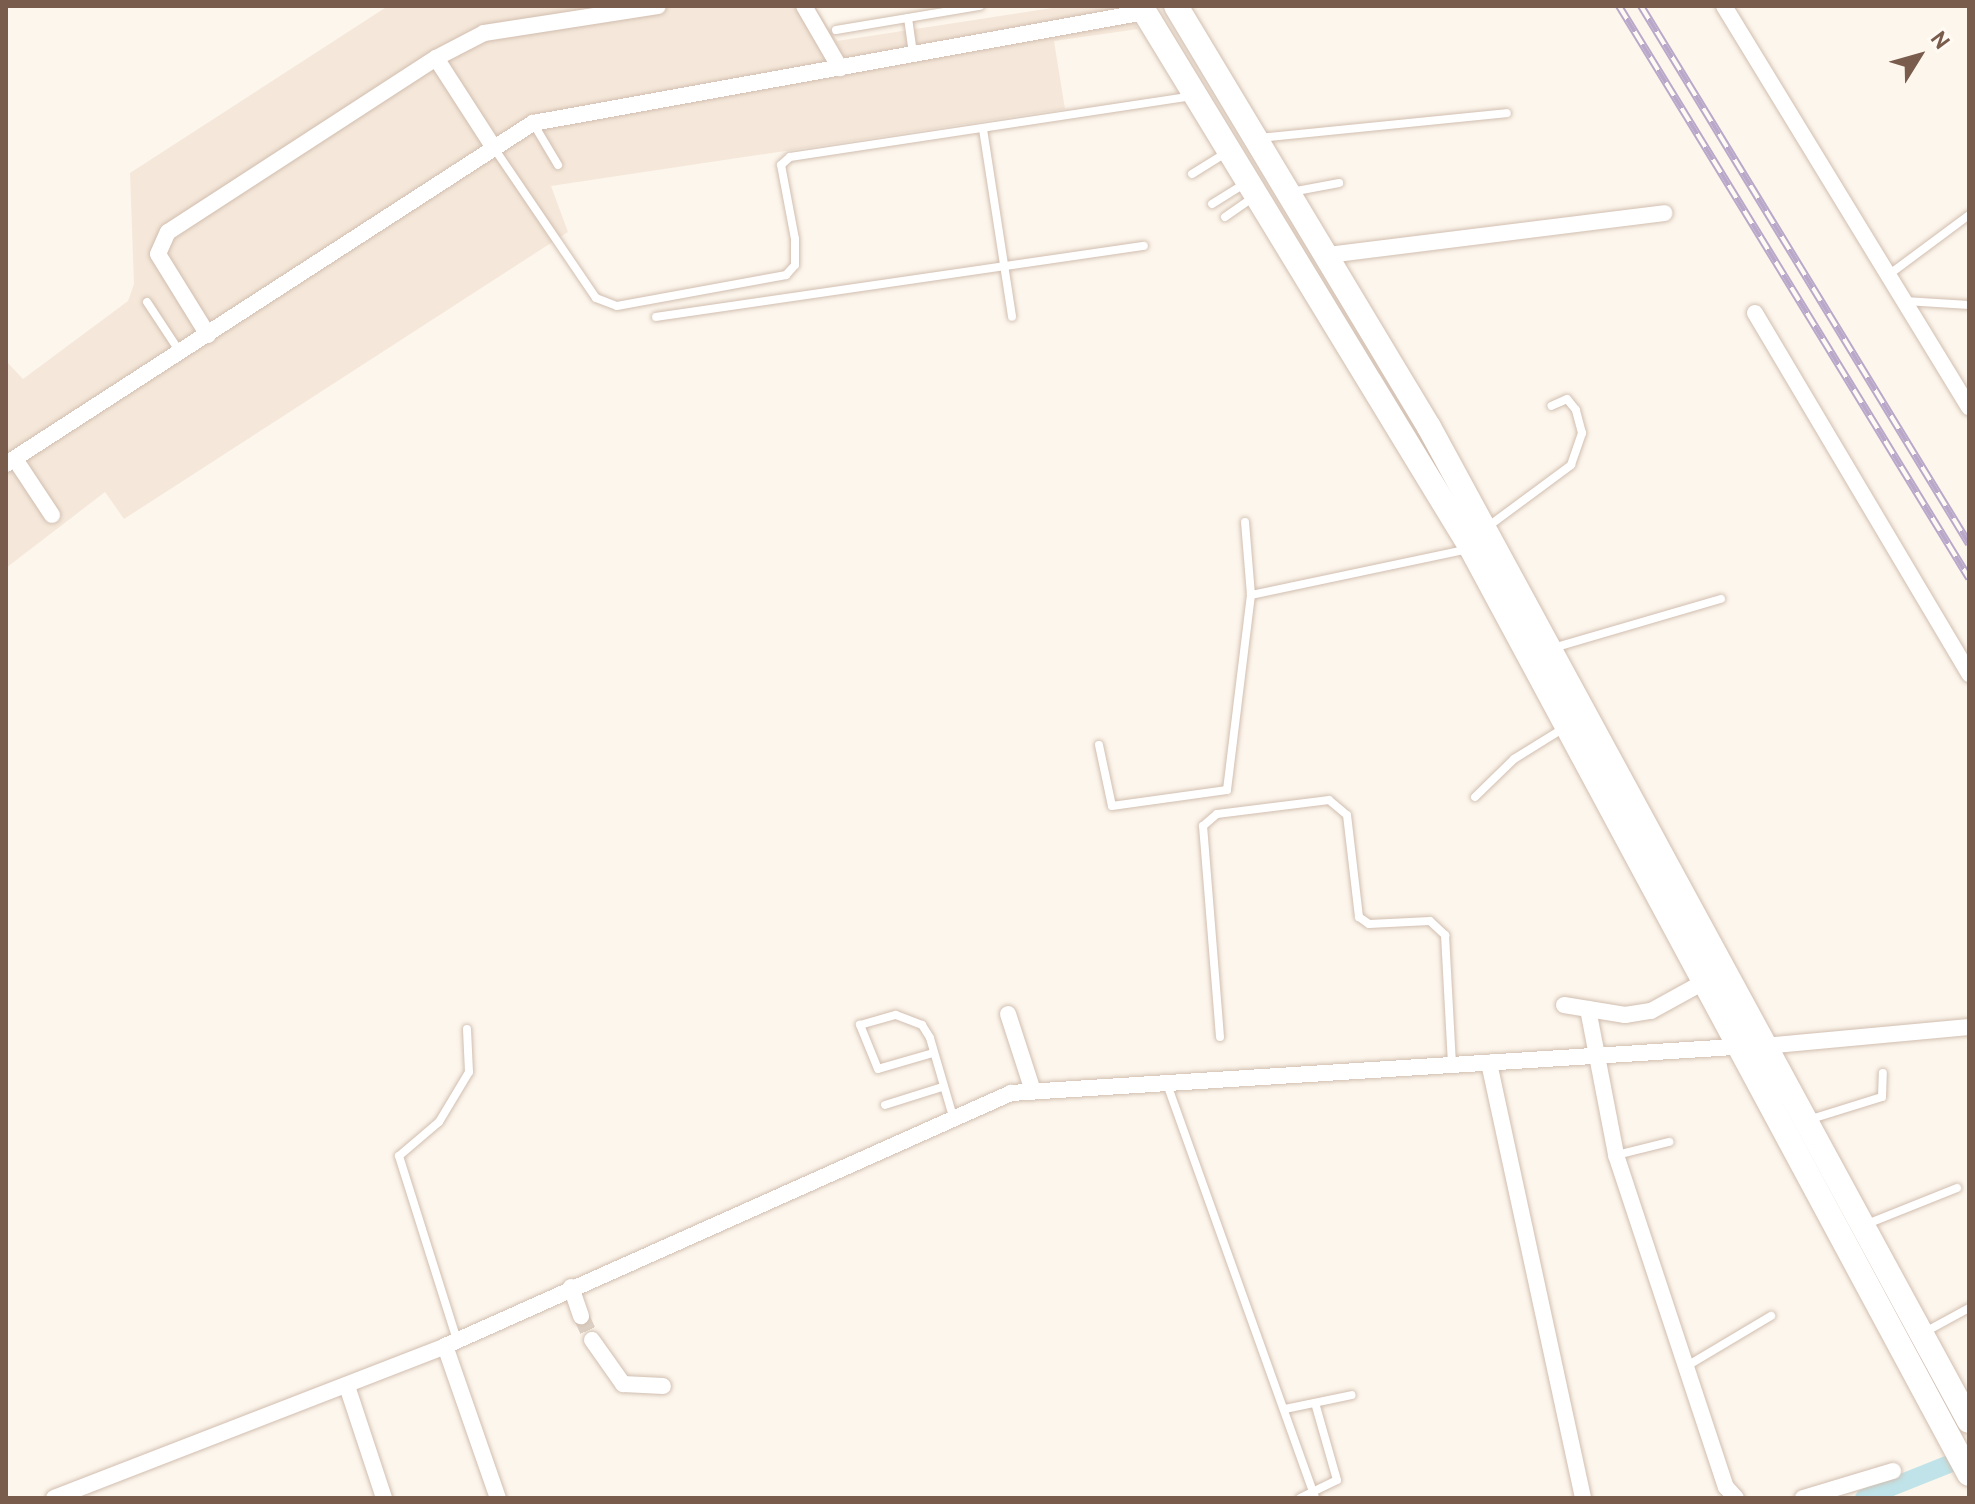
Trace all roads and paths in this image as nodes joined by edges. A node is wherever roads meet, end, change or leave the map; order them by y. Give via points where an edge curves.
1 (658, 6) edge
2 (804, 6) edge
3 (980, 6) edge
4 (1176, 6) edge
5 (1724, 6) edge
6 (1143, 9) edge
7 (908, 18) junction
8 (836, 30) dead end
9 (913, 54) junction
10 (436, 58) junction
11 (840, 68) junction
12 (1196, 95) junction
13 (1507, 113) dead end
14 (533, 123) junction
15 (983, 129) junction
16 (1257, 138) junction
17 (494, 148) junction
18 (1230, 150) junction
19 (558, 165) dead end
20 (1192, 174) dead end
21 (1339, 183) dead end
22 (1254, 187) junction
23 (1290, 193) junction
24 (1212, 204) dead end
25 (1664, 213) dead end
26 (1969, 215) edge
27 (1225, 217) dead end
28 (1144, 246) dead end
29 (1328, 255) junction
30 (1005, 270) junction
31 (1886, 277) junction
32 (1900, 301) junction
33 (147, 302) dead end
34 (1969, 305) edge
35 (1755, 313) dead end
36 (656, 317) dead end
37 (1012, 317) dead end
38 (208, 335) junction
39 (181, 352) junction
40 (1551, 406) dead end
41 (1969, 407) edge
42 (11, 462) edge
43 (52, 515) dead end
44 (1245, 522) dead end
45 (1478, 538) junction
46 (1251, 595) junction
47 (1721, 599) dead end
48 (1548, 649) junction
49 (1969, 674) edge
50 (1564, 728) junction
51 (1099, 745) dead end
52 (1475, 797) dead end
53 (1700, 984) junction
54 (1564, 1005) dead end
55 (1588, 1009) junction
56 (1008, 1014) dead end
57 (1969, 1027) edge
58 (467, 1029) dead end
59 (1220, 1037) dead end
60 (1764, 1046) junction
61 (1734, 1047) junction
62 (933, 1053) junction
63 (1593, 1055) junction
64 (1489, 1063) junction
65 (1452, 1065) junction
66 (1883, 1073) dead end
67 (1167, 1083) junction
68 (942, 1087) junction
69 (1032, 1088) junction
70 (885, 1105) dead end
71 (952, 1113) junction
72 (1803, 1121) junction
73 (1669, 1142) dead end
74 (1616, 1155) junction
75 (1957, 1188) dead end
76 (1859, 1228) junction
77 (571, 1287) junction
78 (1969, 1308) edge
79 (581, 1316) tunnel mouth
80 (1771, 1316) dead end
81 (1919, 1335) junction
82 (592, 1340) tunnel mouth
83 (451, 1343) junction
84 (1686, 1366) junction
85 (347, 1386) junction
86 (663, 1386) dead end
87 (1352, 1395) dead end
88 (1315, 1403) junction
89 (1285, 1409) junction
90 (1969, 1421) edge
91 (1893, 1471) dead end
92 (1969, 1474) edge
93 (1314, 1494) edge
94 (54, 1498) edge
95 (384, 1498) edge
96 (498, 1498) edge
97 (1300, 1498) edge
98 (1583, 1498) edge
99 (1736, 1498) edge
100 (1803, 1498) edge

1 - 10 street via 484,33
2 - 11 street
3 - 7 lane
4 - 16 main road
5 - 31 street
6 - 9 street
6 - 12 main road
7 - 8 lane
7 - 9 lane
9 - 11 street
10 - 17 street
10 - 38 street via 168,232 158,254
11 - 14 street
12 - 15 lane
12 - 18 main road
13 - 16 lane
14 - 17 street
14 - 19 lane
15 - 17 lane via 790,157 781,165 795,239 795,265 786,275 617,306 596,298
15 - 30 lane
16 - 23 main road
17 - 38 street
18 - 20 lane
18 - 22 main road
21 - 23 lane
22 - 24 lane
22 - 27 lane
22 - 45 main road
23 - 29 main road
25 - 29 street
26 - 31 lane
28 - 30 lane
29 - 45 main road
30 - 36 lane
30 - 37 lane
31 - 32 street
32 - 34 lane
32 - 41 street
33 - 39 lane
35 - 49 street
38 - 39 street
39 - 42 street
40 - 45 lane via 1567,399 1576,410 1582,433 1571,465
42 - 43 street
44 - 46 lane
45 - 46 lane
45 - 48 main road
45 - 50 main road
46 - 51 lane via 1227,790 1112,806
47 - 48 lane
48 - 60 main road
50 - 52 lane via 1514,759
50 - 53 main road
53 - 55 street via 1651,1011
53 - 61 main road
54 - 55 street
55 - 63 street
56 - 69 street
57 - 60 street
58 - 83 lane via 469,1072 439,1122 399,1156
59 - 65 lane via 1203,826 1217,814 1329,800 1347,815 1359,917 1369,924 1430,921 1445,935
60 - 61 main road
60 - 72 main road
61 - 63 street
61 - 92 main road
62 - 62 lane via 922,1025 906,1016 860,1025 878,1069
62 - 68 lane
63 - 64 street
63 - 74 street
64 - 65 street
64 - 98 street
65 - 67 street
66 - 72 lane via 1882,1097
67 - 69 street
67 - 89 lane
68 - 70 lane
68 - 71 lane
69 - 71 street
71 - 77 street
72 - 76 main road
73 - 74 lane
74 - 84 street
75 - 76 lane
76 - 81 main road
77 - 79 street
77 - 83 street
78 - 81 lane
80 - 84 lane
81 - 90 main road
82 - 86 street via 623,1384
83 - 85 street
83 - 96 street
84 - 99 street via 1726,1487
85 - 94 street
85 - 95 street
87 - 88 lane
88 - 89 lane
88 - 93 lane via 1338,1473 1332,1484
89 - 93 lane
91 - 100 street
93 - 97 lane

